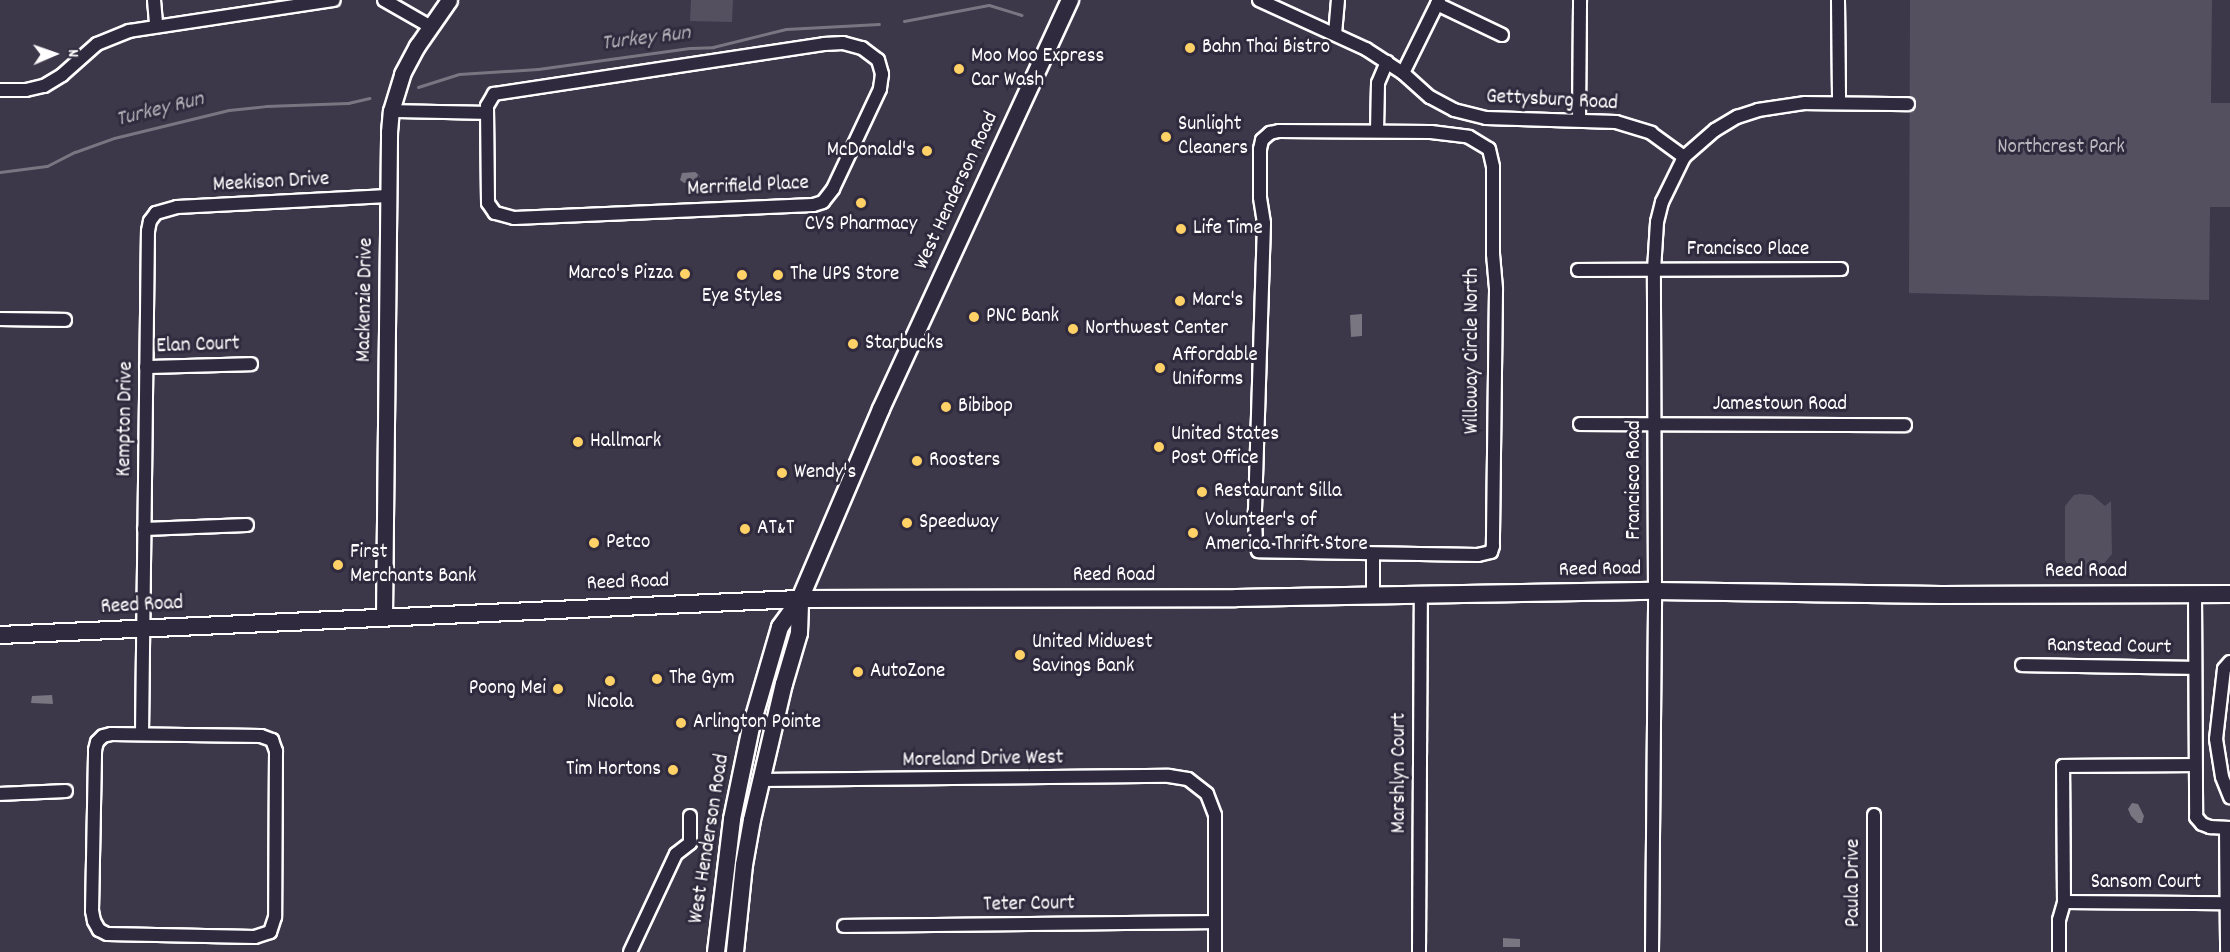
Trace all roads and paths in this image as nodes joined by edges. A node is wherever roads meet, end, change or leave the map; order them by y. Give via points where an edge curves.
1 (154, 0) edge
2 (334, 0) edge
3 (384, 0) edge
4 (449, 0) edge
5 (1070, 0) edge
6 (1259, 0) edge
7 (1338, 0) edge
8 (1580, 0) edge
9 (1839, 0) edge
10 (309, 2) edge
11 (1438, 2) edge
12 (156, 25) junction
13 (431, 27) junction
14 (1335, 34) junction
15 (1503, 35) dead end
16 (1387, 62) junction
17 (1403, 73) junction
18 (0, 90) edge
19 (1839, 103) junction
20 (1908, 104) dead end
21 (391, 111) junction
22 (486, 113) junction
23 (1579, 120) junction
24 (1377, 132) junction
25 (1684, 157) junction
26 (388, 196) junction
27 (156, 213) joint
28 (1841, 269) dead end
29 (1578, 270) dead end
30 (1654, 270) junction
31 (0, 319) edge
32 (65, 320) dead end
33 (251, 364) dead end
34 (146, 368) junction
35 (1580, 424) dead end
36 (1654, 425) junction
37 (1905, 425) dead end
38 (247, 525) dead end
39 (144, 529) junction
40 (1373, 554) junction
41 (1655, 591) junction
42 (2195, 594) junction
43 (2230, 594) edge
44 (1374, 595) junction
45 (1421, 595) junction
46 (800, 599) junction
47 (384, 616) junction
48 (143, 629) junction
49 (0, 635) edge
50 (2230, 662) edge
51 (2022, 665) dead end
52 (2195, 668) junction
53 (751, 727) junction
54 (142, 734) junction
55 (2195, 765) junction
56 (760, 780) junction
57 (66, 791) dead end
58 (0, 794) edge
59 (724, 794) dead end
60 (2230, 797) edge
61 (1874, 815) dead end
62 (690, 816) dead end
63 (2228, 828) edge
64 (2064, 902) junction
65 (2226, 903) junction
66 (1215, 922) junction
67 (844, 926) dead end
68 (630, 952) edge
69 (716, 952) edge
70 (735, 952) edge
71 (1215, 952) edge
72 (1419, 952) edge
73 (1652, 952) edge
74 (1874, 952) edge
75 (2059, 952) edge
76 (2227, 952) edge

1 - 12 street
2 - 10 street
3 - 13 street
4 - 13 street, Mackenzie Drive
5 - 46 main road, West Henderson Road via 881,408
6 - 14 street, Gettysburg Road
7 - 14 street
8 - 23 street
9 - 19 street
10 - 12 street
11 - 15 street
11 - 17 street
12 - 18 street via 111,36 83,53 62,75 44,86
13 - 21 street, Mackenzie Drive via 402,74
14 - 16 street, Gettysburg Road
16 - 17 street, Gettysburg Road
16 - 24 street via 1378,82
17 - 23 street, Gettysburg Road via 1430,97 1478,117
19 - 20 street
19 - 25 street via 1779,105 1737,117
21 - 22 street
21 - 26 street, Mackenzie Drive
22 - 22 street, Merrifield Place via 489,99 501,91 824,44 862,48 878,60 882,74 880,89 833,189 824,202 813,205 501,216 491,208 486,196
23 - 25 street, Gettysburg Road via 1640,128
24 - 40 street, Willoway Circle North via 1452,134 1480,141 1489,149 1493,167 1495,370 1491,552
24 - 40 street via 1279,130 1262,140 1260,197 1264,223 1255,510 1258,551
25 - 30 street, Francisco Road via 1662,202
26 - 27 street, Meekison Drive via 177,207
26 - 47 street, Mackenzie Drive
27 - 34 street, Kempton Drive via 148,231
28 - 30 street, Francisco Place
29 - 30 street, Francisco Place
30 - 36 street, Francisco Road
31 - 32 street
33 - 34 street, Elan Court
34 - 39 street, Kempton Drive
35 - 36 street, Jamestown Road
36 - 37 street, Jamestown Road
36 - 41 street, Francisco Road
38 - 39 street
39 - 48 street, Kempton Drive
40 - 44 street
41 - 42 main road, Reed Road
41 - 45 main road, Reed Road
41 - 73 street, Francisco Road
42 - 43 main road, Reed Road
42 - 52 street
44 - 45 main road, Reed Road
44 - 46 main road, Reed Road
45 - 72 street, Marshlyn Court
46 - 47 main road, Reed Road
46 - 53 main road, West Henderson Road via 780,627
46 - 56 main road, West Henderson Road via 799,633
47 - 48 main road, Reed Road
48 - 49 main road, Reed Road
48 - 54 street, Kempton Drive
50 - 60 street via 2224,669 2216,739 2222,777
51 - 52 street, Ranstead Court
52 - 55 street
53 - 59 main road via 741,732
53 - 69 main road, West Henderson Road via 725,864
54 - 54 street via 267,736 276,745 274,925 263,936 117,934 99,930 92,910 97,742 111,734
55 - 63 street via 2196,817 2210,827
55 - 64 street via 2063,766
56 - 66 street, Moreland Drive West via 1169,776 1188,779 1203,790 1213,806
56 - 70 main road, West Henderson Road via 744,865
57 - 58 street
61 - 74 street, Paula Drive
62 - 68 street via 690,843 676,854
63 - 65 street
64 - 65 street, Sansom Court
64 - 75 street via 2059,920
65 - 76 street
66 - 67 street, Teter Court
66 - 71 street

